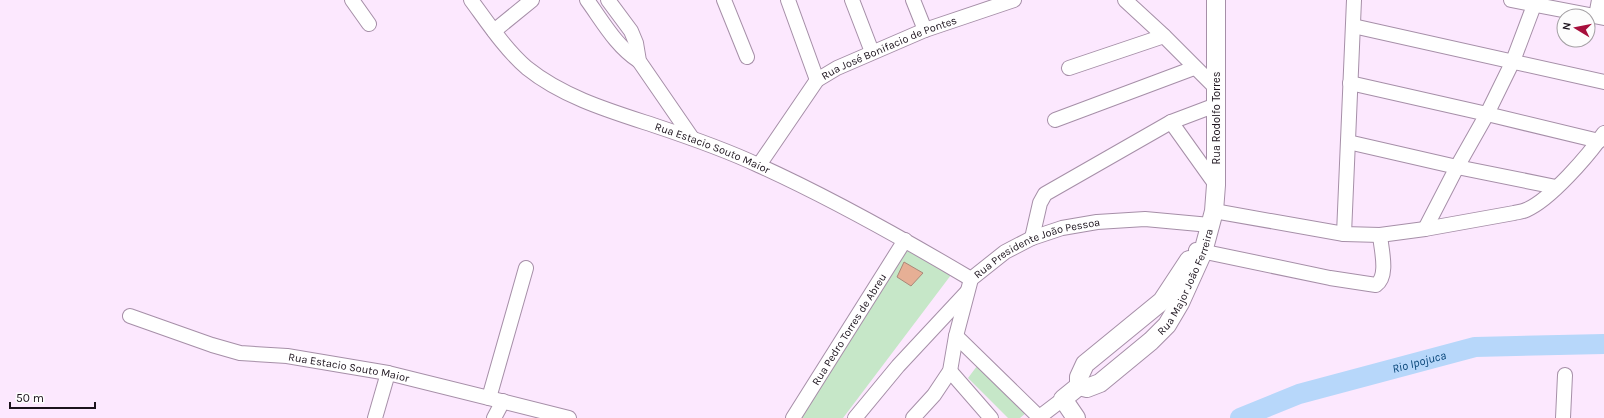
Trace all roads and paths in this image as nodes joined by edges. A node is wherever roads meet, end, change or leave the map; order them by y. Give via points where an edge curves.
1 (352, 0) edge
2 (471, 0) edge
3 (532, 0) edge
4 (587, 0) edge
5 (724, 0) edge
6 (788, 0) edge
7 (852, 0) edge
8 (913, 0) edge
9 (1014, 0) edge
10 (1125, 0) edge
11 (1216, 0) edge
12 (1354, 0) edge
13 (1511, 0) edge
14 (1599, 0) edge
15 (612, 2) edge
16 (1535, 3) edge
17 (977, 6) edge
18 (1600, 17) edge
19 (369, 24) dead end
20 (1353, 26) junction
21 (925, 30) junction
22 (494, 31) junction
23 (1164, 36) junction
24 (872, 52) junction
25 (747, 57) dead end
26 (639, 61) junction
27 (1513, 61) junction
28 (1069, 68) dead end
29 (1194, 68) junction
30 (817, 80) junction
31 (1604, 82) edge
32 (1350, 83) junction
33 (1216, 97) junction
34 (1487, 114) junction
35 (1055, 120) dead end
36 (1171, 122) junction
37 (1601, 137) edge
38 (692, 138) junction
39 (1348, 142) junction
40 (758, 165) junction
41 (1457, 167) junction
42 (1216, 185) junction
43 (1556, 187) junction
44 (1210, 223) junction
45 (1425, 229) junction
46 (1344, 234) junction
47 (1380, 235) junction
48 (1032, 238) junction
49 (905, 240) junction
50 (1200, 251) junction
51 (526, 268) dead end
52 (970, 284) junction
53 (130, 316) dead end
54 (956, 336) junction
55 (1118, 337) junction
56 (1135, 354) junction
57 (950, 371) junction
58 (388, 373) junction
59 (1565, 375) dead end
60 (1079, 386) junction
61 (488, 398) junction
62 (1063, 399) junction
63 (503, 401) junction
64 (917, 417) edge
65 (375, 418) edge
66 (494, 418) edge
67 (569, 418) edge
68 (793, 418) edge
69 (855, 418) edge
70 (991, 418) edge
71 (1039, 418) edge
72 (1076, 418) edge
73 (1563, 418) edge

1 - 19 street
2 - 22 street, Rua Estacio Souto Maior
3 - 22 street
4 - 26 street via 619,44
5 - 25 street
6 - 30 street
7 - 24 street
8 - 21 street
9 - 17 street, Rua José Bonifacio de Pontes
10 - 23 street
11 - 33 main road, Rua Rodolfo Torres
12 - 20 street
13 - 16 street
14 - 18 street
15 - 26 street via 631,31
16 - 18 street
16 - 27 street
17 - 21 street, Rua José Bonifacio de Pontes
20 - 27 street
20 - 32 street
21 - 24 street, Rua José Bonifacio de Pontes
22 - 38 street, Rua Estacio Souto Maior via 527,67 549,82 606,110
23 - 28 street
23 - 29 street
24 - 30 street, Rua José Bonifacio de Pontes
26 - 38 street
27 - 31 street
27 - 34 street
29 - 33 street
29 - 35 street
30 - 40 street, Rua José Bonifacio de Pontes
32 - 34 street
32 - 39 street
33 - 36 street
33 - 42 main road, Rua Rodolfo Torres
34 - 37 street
34 - 41 street
36 - 42 street
36 - 48 street via 1045,194 1040,203
37 - 43 street, Rua Presidente João Pessoa via 1584,160
38 - 40 street, Rua Estacio Souto Maior
39 - 41 street
39 - 46 street
40 - 49 street, Rua Estacio Souto Maior
41 - 43 street
41 - 45 street
42 - 44 main road, Rua Rodolfo Torres
43 - 45 street, Rua Presidente João Pessoa via 1539,203 1525,210
44 - 46 street, Rua Presidente João Pessoa
44 - 48 street, Rua Presidente João Pessoa via 1145,219 1097,222 1062,228
44 - 50 main road, Rua Major João Ferreira
45 - 47 street, Rua Presidente João Pessoa
46 - 47 street, Rua Presidente João Pessoa
47 - 50 street via 1383,268 1382,278 1376,286
48 - 52 street, Rua Presidente João Pessoa via 1005,252
49 - 52 street, Rua Estacio Souto Maior
49 - 68 street, Rua Pedro Torres de Abreu
50 - 55 main road, Rua Major João Ferreira via 1162,301
50 - 56 main road, Rua Major João Ferreira via 1180,303 1166,325
51 - 61 street
52 - 54 street, Rua Presidente João Pessoa
52 - 69 street
53 - 58 street, Rua Estacio Souto Maior via 240,353 287,356
54 - 57 street, Rua Presidente João Pessoa
54 - 71 street
55 - 56 main road
55 - 60 main road, Rua Major João Ferreira via 1084,364
56 - 60 main road, Rua Major João Ferreira via 1100,383 1087,388
57 - 64 street, Rua Presidente João Pessoa
57 - 70 street
58 - 61 street, Rua Estacio Souto Maior
58 - 65 street
59 - 73 street
60 - 62 main road
61 - 63 street, Rua Estacio Souto Maior
62 - 71 street
62 - 72 main road
63 - 66 street
63 - 67 street, Rua Estacio Souto Maior

